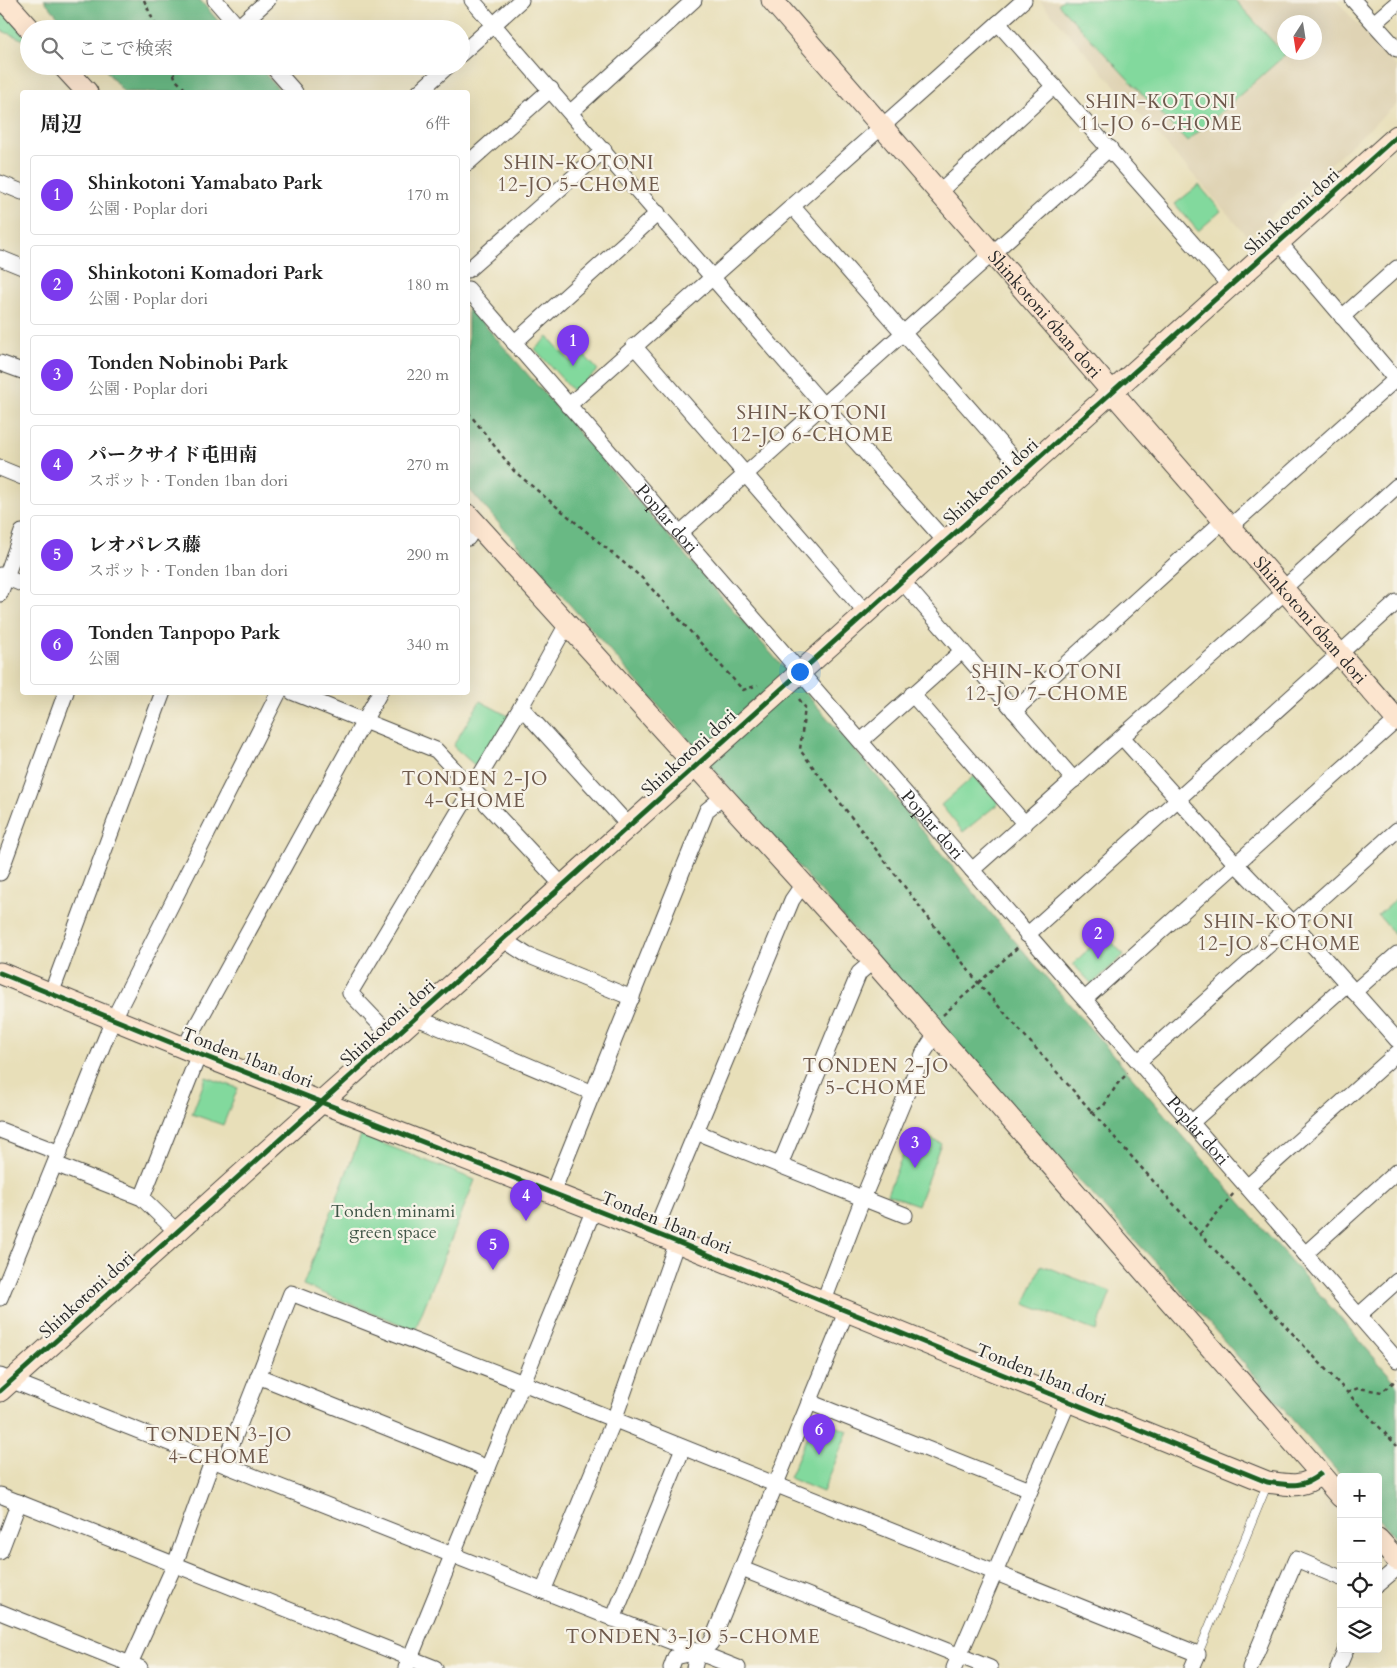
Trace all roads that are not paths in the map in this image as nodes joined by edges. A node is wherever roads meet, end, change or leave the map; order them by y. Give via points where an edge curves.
1 (4, 0) edge
2 (215, 0) edge
3 (268, 0) edge
4 (472, 0) edge
5 (522, 0) edge
6 (694, 0) edge
7 (772, 0) edge
8 (1024, 0) edge
9 (1353, 0) edge
10 (1397, 3) edge
11 (22, 20) edge
12 (232, 20) edge
13 (247, 20) edge
14 (1374, 23) junction
15 (998, 24) junction
16 (494, 25) junction
17 (470, 46) edge
18 (1397, 50) edge
19 (72, 75) edge
20 (280, 75) edge
21 (438, 75) edge
22 (1054, 86) junction
23 (551, 89) junction
24 (85, 90) edge
25 (293, 90) edge
26 (421, 90) edge
27 (571, 112) junction
28 (883, 127) junction
29 (1397, 136) edge
30 (1110, 148) junction
31 (604, 150) junction
32 (470, 161) edge
33 (0, 183) edge
34 (20, 191) edge
35 (939, 192) junction
36 (792, 206) junction
37 (658, 213) junction
38 (1279, 242) junction
39 (992, 254) junction
40 (0, 258) edge
41 (20, 266) edge
42 (470, 268) edge
43 (1397, 268) edge
44 (712, 276) junction
45 (1230, 286) junction
46 (470, 291) edge
47 (1342, 317) junction
48 (903, 334) junction
49 (514, 343) junction
50 (634, 346) junction
51 (0, 362) edge
52 (20, 370) edge
53 (1396, 379) edge
54 (1112, 392) junction
55 (824, 405) junction
56 (568, 406) junction
57 (0, 468) edge
58 (1024, 471) junction
59 (746, 475) junction
60 (20, 476) edge
61 (1397, 486) edge
62 (1227, 524) junction
63 (470, 526) edge
64 (680, 533) junction
65 (20, 537) edge
66 (946, 542) junction
67 (3, 576) edge
68 (902, 581) junction
69 (20, 583) edge
70 (1284, 590) junction
71 (0, 594) edge
72 (1397, 602) edge
73 (866, 613) junction
74 (567, 624) junction
75 (962, 651) junction
76 (1340, 653) junction
77 (793, 678) junction
78 (912, 694) junction
79 (65, 695) edge
80 (162, 695) edge
81 (277, 695) edge
82 (299, 695) edge
83 (378, 695) edge
84 (521, 707) junction
85 (1014, 711) junction
86 (1397, 720) edge
87 (363, 722) junction
88 (1122, 737) junction
89 (861, 741) junction
90 (696, 765) junction
91 (1074, 780) junction
92 (471, 788) junction
93 (723, 797) junction
94 (1178, 799) junction
95 (1025, 824) junction
96 (629, 826) junction
97 (1397, 830) edge
98 (1236, 864) junction
99 (972, 870) junction
100 (0, 873) edge
101 (803, 884) junction
102 (562, 885) junction
103 (1293, 923) junction
104 (1027, 935) junction
105 (502, 940) junction
106 (1397, 954) edge
107 (873, 961) junction
108 (0, 973) edge
109 (1351, 988) junction
110 (51, 994) junction
111 (632, 998) junction
112 (1084, 999) junction
113 (415, 1017) junction
114 (113, 1020) junction
115 (936, 1034) junction
116 (392, 1037) junction
117 (1397, 1040) edge
118 (192, 1051) junction
119 (1397, 1053) edge
120 (1139, 1061) junction
121 (594, 1093) junction
122 (323, 1101) junction
123 (1192, 1122) junction
124 (0, 1130) edge
125 (696, 1132) junction
126 (57, 1158) junction
127 (780, 1165) junction
128 (1397, 1171) edge
129 (1247, 1187) junction
130 (552, 1194) junction
131 (142, 1198) junction
132 (863, 1198) junction
133 (594, 1209) junction
134 (905, 1216) dead end
135 (177, 1232) junction
136 (654, 1233) junction
137 (677, 1242) junction
138 (1305, 1254) junction
139 (6, 1264) edge
140 (1397, 1281) edge
141 (0, 1298) edge
142 (823, 1303) junction
143 (846, 1312) junction
144 (1359, 1315) junction
145 (1397, 1360) edge
146 (258, 1376) junction
147 (4, 1382) edge
148 (523, 1383) junction
149 (1069, 1400) junction
150 (809, 1402) junction
151 (614, 1420) junction
152 (683, 1448) junction
153 (218, 1461) junction
154 (488, 1468) junction
155 (1320, 1474) junction
156 (1268, 1482) junction
157 (776, 1484) junction
158 (1030, 1490) junction
159 (1337, 1493) edge
160 (0, 1495) edge
161 (19, 1502) junction
162 (1382, 1543) edge
163 (0, 1552) edge
164 (452, 1554) junction
165 (1397, 1560) edge
166 (175, 1564) junction
167 (1397, 1568) edge
168 (742, 1569) junction
169 (995, 1573) junction
170 (1337, 1576) edge
171 (1382, 1581) edge
172 (543, 1591) junction
173 (0, 1612) edge
174 (614, 1619) junction
175 (698, 1652) junction
176 (1344, 1653) edge
177 (1195, 1661) edge
178 (956, 1662) edge
179 (408, 1663) edge
180 (133, 1667) edge
181 (435, 1668) edge
182 (671, 1668) edge
183 (694, 1668) edge
184 (738, 1668) edge
185 (990, 1668) edge
186 (1250, 1668) edge
187 (1338, 1668) edge

1 - 11 street
2 - 12 street
3 - 13 street
4 - 16 street
5 - 16 street
6 - 27 street
7 - 28 street, Shinkotoni 6ban dori
8 - 15 street
9 - 14 street
10 - 14 street
14 - 18 street
15 - 22 street
15 - 28 street
16 - 17 street
16 - 23 street
19 - 24 street
20 - 25 street
21 - 26 street
22 - 30 street
22 - 35 street
23 - 27 street
23 - 32 street
27 - 31 street
28 - 35 street, Shinkotoni 6ban dori
28 - 36 street
29 - 38 street, Shinkotoni dori
30 - 39 street
30 - 45 street
31 - 37 street
31 - 42 street
33 - 34 street
35 - 39 street, Shinkotoni 6ban dori
36 - 44 street
36 - 48 street
37 - 44 street
37 - 49 street
38 - 45 street, Shinkotoni dori
38 - 47 street
39 - 48 street
39 - 54 street, Shinkotoni 6ban dori
40 - 41 street
43 - 47 street
44 - 50 street
44 - 55 street
45 - 54 street, Shinkotoni dori
46 - 49 street, Poplar dori
47 - 53 street
48 - 55 street
48 - 58 street
49 - 56 street, Poplar dori
50 - 56 street
50 - 59 street
51 - 52 street
53 - 62 street
54 - 58 street, Shinkotoni dori
54 - 62 street, Shinkotoni 6ban dori
55 - 59 street
55 - 66 street
56 - 64 street, Poplar dori
57 - 60 street
58 - 66 street, Shinkotoni dori
59 - 64 street
59 - 73 street
61 - 70 street
62 - 70 street, Shinkotoni 6ban dori
62 - 85 street
63 - 74 street
64 - 77 street, Poplar dori
65 - 67 street
66 - 68 street, Shinkotoni dori
67 - 69 street
67 - 71 street
68 - 73 street, Shinkotoni dori
68 - 75 street
70 - 76 street, Shinkotoni 6ban dori
70 - 88 street
72 - 76 street
73 - 77 street, Shinkotoni dori
74 - 84 street
74 - 90 street
75 - 78 street
75 - 85 street
76 - 86 street, Shinkotoni 6ban dori
76 - 94 street
77 - 89 street, Poplar dori
77 - 90 street, Shinkotoni dori
78 - 89 street
78 - 95 street
79 - 100 street
80 - 110 street
81 - 114 street
82 - 87 street
83 - 87 street
84 - 92 street
84 - 96 street
85 - 91 street
86 - 98 street
87 - 92 street via 436,750
87 - 118 street
88 - 91 street
88 - 94 street
89 - 99 street, Poplar dori
90 - 93 street
90 - 96 street, Shinkotoni dori
91 - 95 street
92 - 102 street
92 - 116 street via 350,993
93 - 101 street
93 - 111 street via 707,810
94 - 98 street
94 - 104 street
95 - 99 street
96 - 102 street, Shinkotoni dori
97 - 103 street
98 - 103 street
98 - 112 street
99 - 104 street, Poplar dori
101 - 107 street
101 - 125 street via 792,900
102 - 105 street, Shinkotoni dori
103 - 109 street
103 - 120 street
104 - 112 street, Poplar dori
105 - 111 street via 526,955
105 - 113 street, Shinkotoni dori
106 - 109 street
107 - 115 street
107 - 127 street via 858,973
108 - 110 street, Tonden 1ban dori
109 - 117 street
109 - 123 street
110 - 114 street, Tonden 1ban dori
111 - 121 street
112 - 120 street, Poplar dori
113 - 116 street, Shinkotoni dori
113 - 121 street
114 - 118 street, Tonden 1ban dori
114 - 126 street
115 - 132 street via 924,1052
115 - 155 street
116 - 122 street, Shinkotoni dori
118 - 122 street, Tonden 1ban dori
118 - 131 street
119 - 129 street
120 - 123 street, Poplar dori
121 - 130 street
122 - 130 street, Tonden 1ban dori
122 - 135 street, Shinkotoni dori
123 - 129 street, Poplar dori
124 - 126 street
125 - 127 street
125 - 136 street
126 - 131 street
126 - 139 street
127 - 132 street
128 - 138 street
129 - 138 street, Poplar dori
130 - 133 street, Tonden 1ban dori
131 - 135 street
132 - 134 street
132 - 142 street
133 - 136 street, Tonden 1ban dori
133 - 148 street
135 - 147 street, Shinkotoni dori
136 - 137 street, Tonden 1ban dori
137 - 142 street, Tonden 1ban dori
137 - 151 street
138 - 144 street, Poplar dori
139 - 141 street
140 - 144 street
142 - 143 street, Tonden 1ban dori
143 - 149 street, Tonden 1ban dori
143 - 150 street
144 - 145 street, Poplar dori
146 - 148 street via 291,1293
146 - 153 street
146 - 154 street
147 - 153 street
148 - 151 street
148 - 154 street
149 - 156 street, Tonden 1ban dori
149 - 158 street
150 - 157 street
150 - 158 street
151 - 152 street
151 - 172 street
152 - 157 street
152 - 174 street
153 - 164 street
153 - 166 street
154 - 164 street
155 - 156 street, Tonden 1ban dori via 1309,1483
155 - 159 street
156 - 177 lane
157 - 168 street
157 - 169 street
158 - 169 street
160 - 161 street
161 - 163 street
161 - 166 street
162 - 165 street
164 - 172 street
164 - 179 street
166 - 179 street
166 - 180 street
167 - 171 street
168 - 175 street via 711,1644
168 - 178 street
169 - 177 street
169 - 178 street
170 - 186 street via 1296,1559
172 - 174 street
173 - 180 street
174 - 175 street
175 - 182 street via 675,1657
175 - 183 street
175 - 184 street
176 - 187 street
178 - 185 street
179 - 181 street

